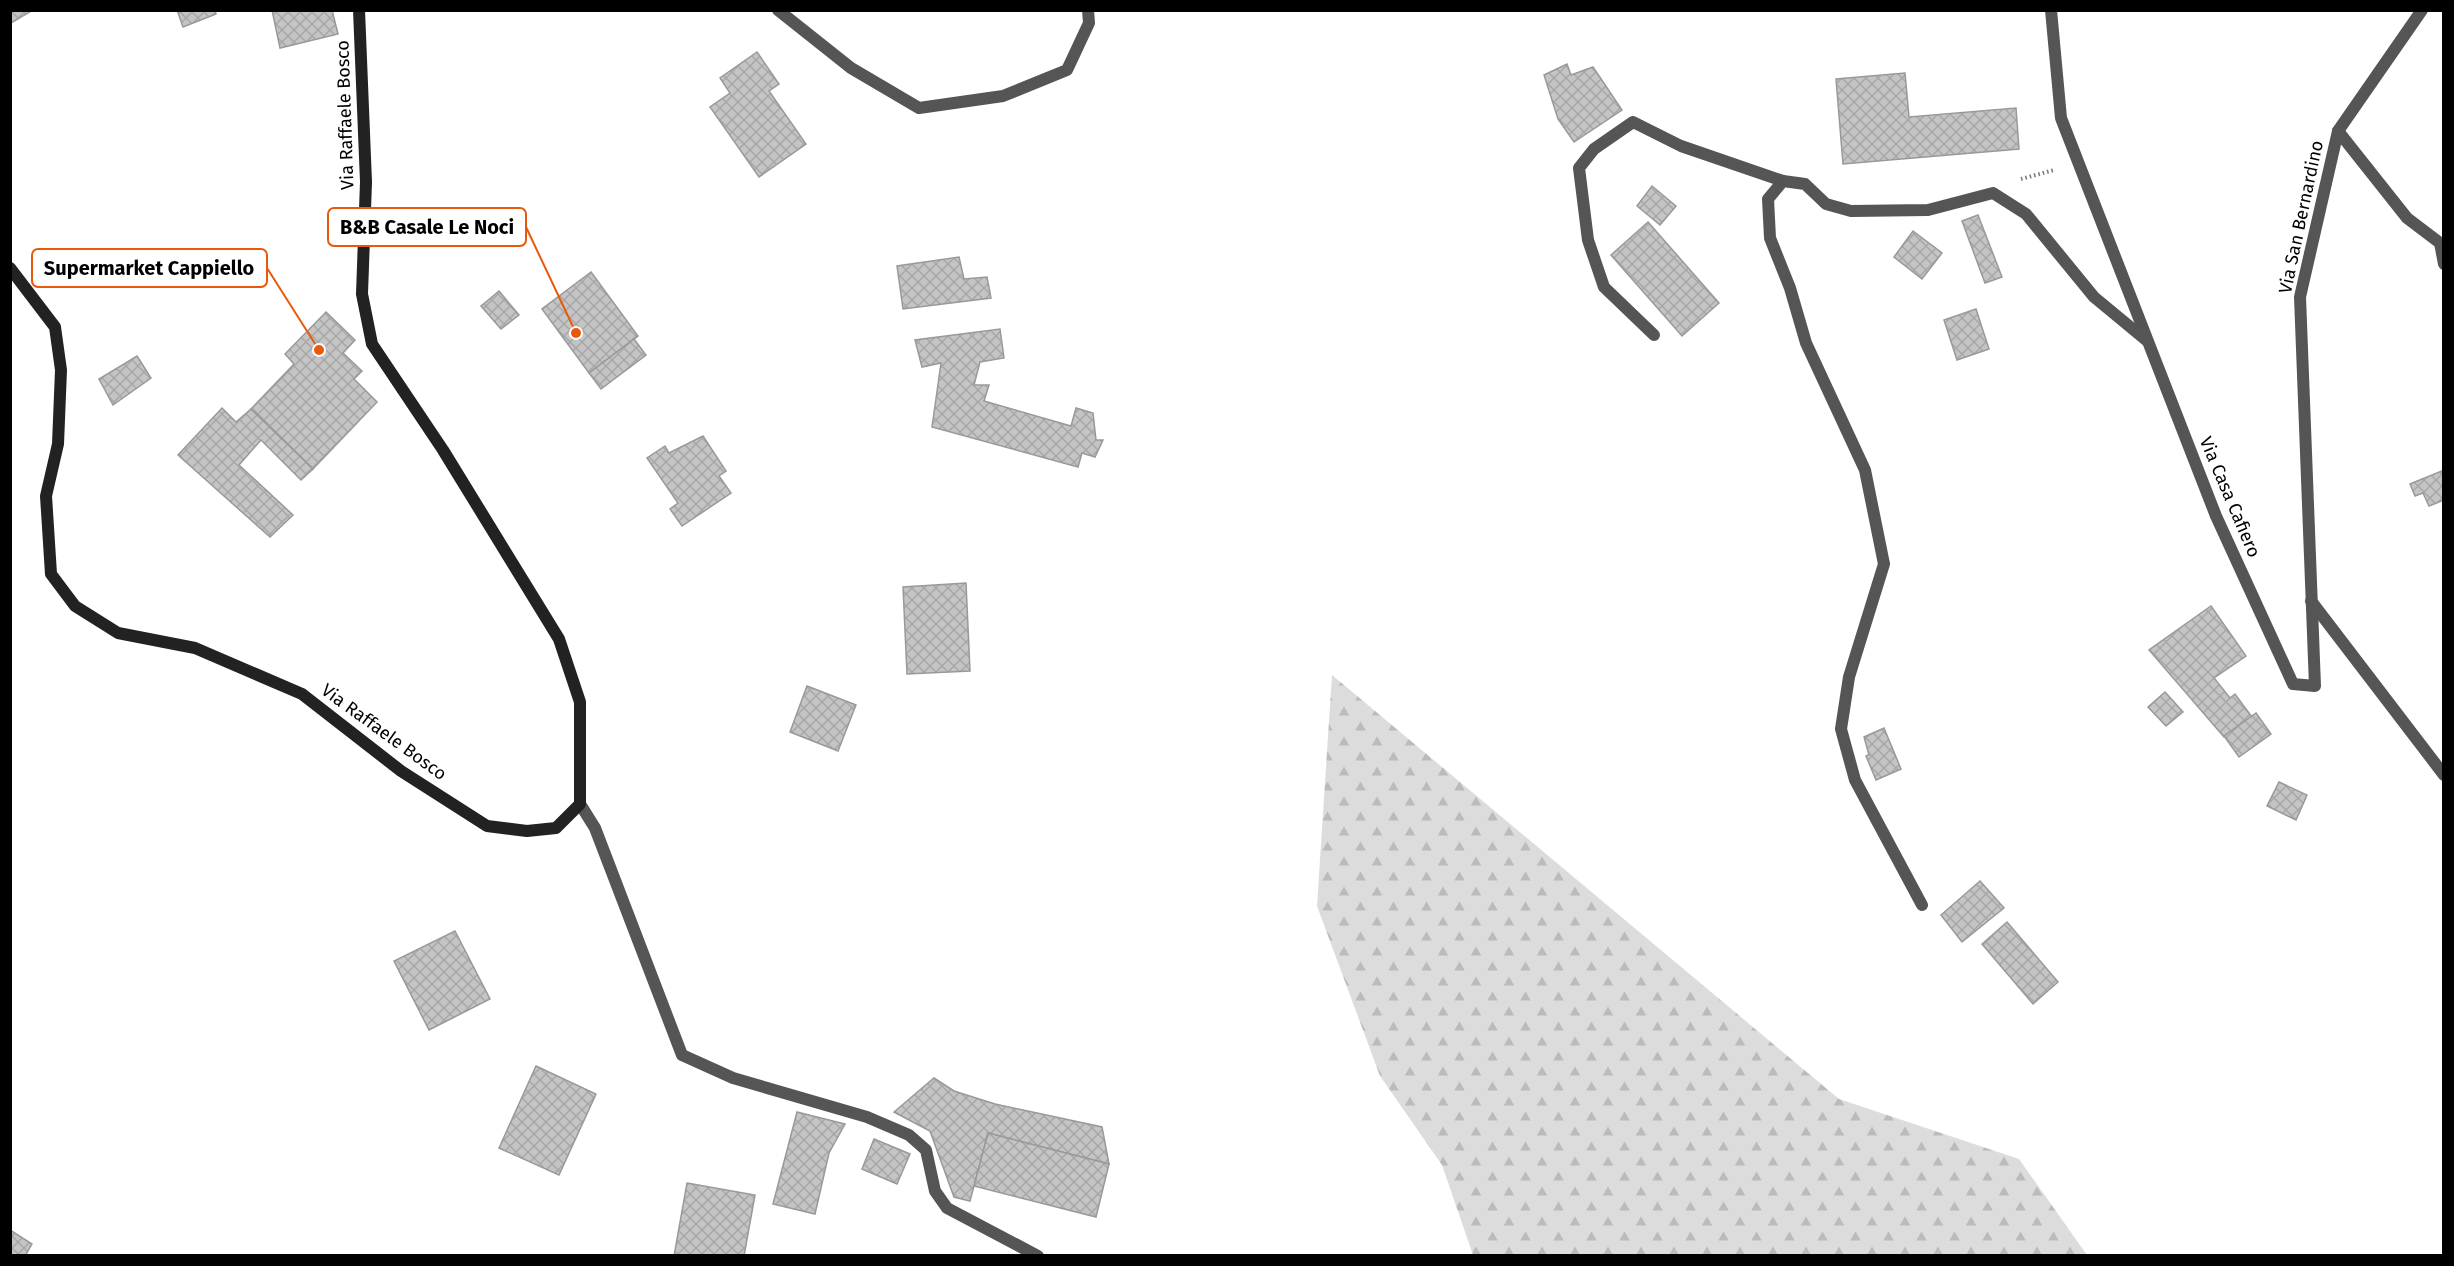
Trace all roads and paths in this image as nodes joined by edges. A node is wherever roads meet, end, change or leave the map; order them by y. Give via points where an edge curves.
1 (359, 10) edge
2 (778, 10) edge
3 (1088, 10) edge
4 (2051, 10) edge
5 (2422, 10) edge
6 (2338, 130) junction
7 (2077, 159) junction
8 (1783, 181) junction
9 (1994, 193) junction
10 (2444, 264) edge
11 (10, 268) edge
12 (1654, 335) dead end
13 (2147, 340) junction
14 (2311, 601) junction
15 (2444, 775) edge
16 (580, 804) junction
17 (1922, 905) dead end
18 (1038, 1256) edge

1 - 16 street, Via Raffaele Bosco via 366,182 362,294 372,344 443,450 559,639 580,702
2 - 3 street via 851,68 919,108 1003,96 1067,70 1089,23
4 - 7 street, Via Casa Cafiero via 2061,118
5 - 6 street, Via San Bernardino
6 - 10 street via 2407,218 2440,243
6 - 14 street, Via San Bernardino via 2300,297
7 - 9 path via 2052,171 2008,183
7 - 13 street, Via Casa Cafiero
8 - 9 street via 1805,184 1826,204 1851,211 1929,210
8 - 12 street via 1681,146 1633,122 1594,149 1579,168 1588,240 1604,287
8 - 17 street via 1768,199 1770,238 1806,343 1864,470 1884,564 1848,677 1840,729 1855,780
9 - 13 street via 2026,214 2094,297
11 - 16 street, Via Raffaele Bosco via 55,327 62,370 58,444 46,496 51,574 75,606 118,633 195,648 302,694 401,771 487,826 527,831 556,828
13 - 14 street, Via Casa Cafiero via 2216,516 2293,684 2315,686
14 - 15 street
16 - 18 street via 595,828 682,1055 733,1078 867,1117 909,1135 926,1150 935,1191 947,1208

